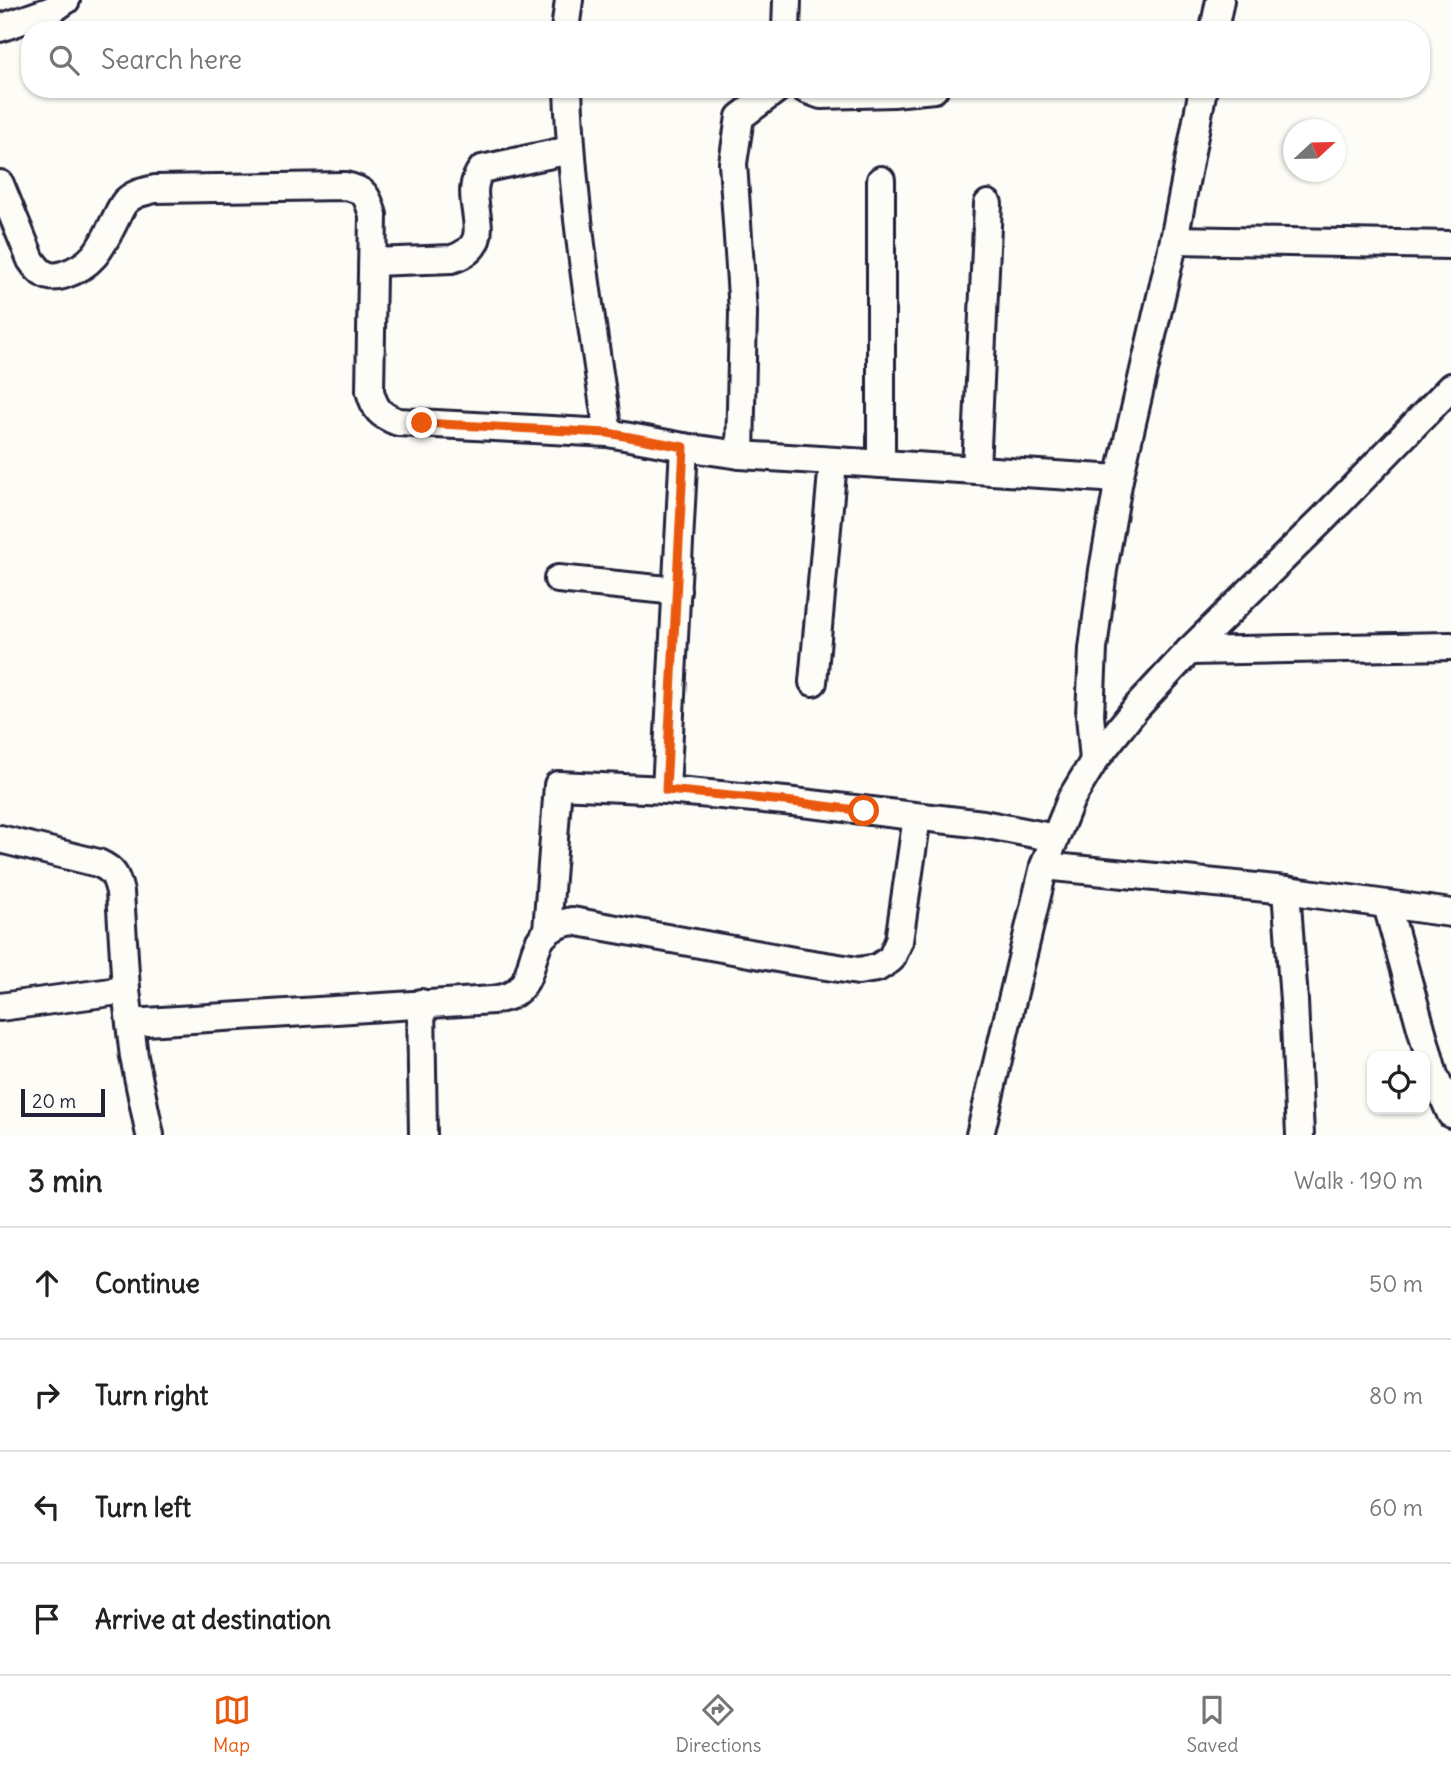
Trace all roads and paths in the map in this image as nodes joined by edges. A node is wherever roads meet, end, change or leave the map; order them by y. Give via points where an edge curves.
1 (66, 0) edge
2 (569, 0) edge
3 (787, 0) edge
4 (1220, 0) edge
5 (566, 21) edge
6 (786, 21) edge
7 (1216, 21) edge
8 (0, 28) edge
9 (568, 98) edge
10 (765, 98) edge
11 (1201, 98) edge
12 (570, 150) junction
13 (881, 180) dead end
14 (0, 184) edge
15 (988, 204) dead end
16 (1174, 240) junction
17 (1451, 245) edge
18 (373, 262) junction
19 (1451, 387) edge
20 (608, 433) junction
21 (684, 447) junction
22 (740, 455) junction
23 (833, 462) junction
24 (881, 464) junction
25 (976, 469) junction
26 (1119, 479) junction
27 (558, 579) dead end
28 (677, 591) junction
29 (1451, 646) edge
30 (1189, 651) junction
31 (813, 682) dead end
32 (1094, 761) junction
33 (666, 790) junction
34 (918, 817) junction
35 (1055, 838) junction
36 (0, 839) edge
37 (1044, 866) junction
38 (1286, 890) junction
39 (1387, 905) junction
40 (1451, 913) edge
41 (547, 931) junction
42 (126, 990) junction
43 (421, 1003) junction
44 (0, 1007) edge
45 (130, 1023) junction
46 (1451, 1115) edge
47 (150, 1135) edge
48 (423, 1135) edge
49 (980, 1135) edge
50 (1300, 1135) edge

1 - 8 street via 52,10
2 - 5 street
3 - 6 street
4 - 7 street
9 - 12 street
10 - 22 street via 740,117 733,163 743,312
11 - 16 street
12 - 18 street via 482,169 474,186 478,233 474,247 464,256
12 - 20 street
13 - 24 street
14 - 18 street via 31,260 45,276 59,276 89,262 101,249 123,204 135,193 155,189 359,189 368,198 373,215
15 - 25 street
16 - 17 street
16 - 26 street
18 - 20 street via 370,391 373,405 383,416 398,422
19 - 30 street
20 - 21 street
21 - 22 street
21 - 28 street
22 - 23 street
23 - 24 street
23 - 31 street
24 - 25 street
25 - 26 street
26 - 32 street via 1093,649 1090,715
27 - 28 street
28 - 33 street
29 - 30 street
30 - 32 street
32 - 35 street
33 - 34 street
33 - 41 street via 558,785
34 - 35 street
34 - 41 street via 899,941 891,959 877,968 858,971 572,921
35 - 37 street
36 - 42 street via 110,869 120,892
37 - 38 street
37 - 49 street
38 - 39 street
38 - 50 street
39 - 40 street
39 - 46 street via 1434,1075
41 - 43 street via 538,943 528,977 508,996
42 - 44 street
42 - 45 street
43 - 45 street
43 - 48 street
45 - 47 street

